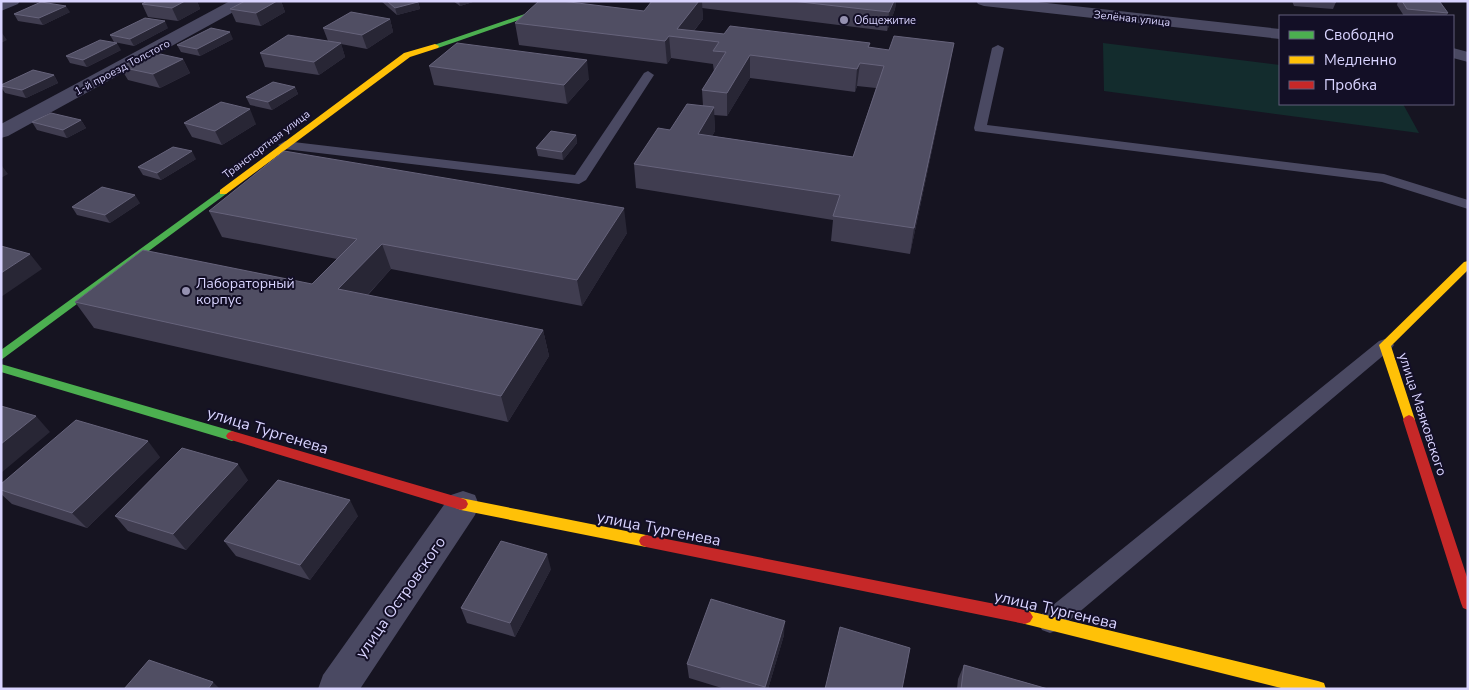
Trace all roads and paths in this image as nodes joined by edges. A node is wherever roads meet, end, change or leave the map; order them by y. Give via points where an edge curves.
1 (12, 1) edge
2 (242, 1) edge
3 (570, 1) edge
4 (984, 1) edge
5 (1, 6) edge
6 (1279, 34) edge
7 (998, 48) dead end
8 (1454, 53) edge
9 (1468, 57) edge
10 (648, 75) dead end
11 (1, 132) edge
12 (285, 145) junction
13 (1468, 205) edge
14 (1468, 264) edge
15 (1385, 345) junction
16 (1, 356) edge
17 (1, 368) edge
18 (463, 505) junction
19 (1468, 603) edge
20 (1050, 622) junction
21 (337, 689) edge
22 (1318, 689) edge

1 - 5 street
2 - 11 street, 1-й проезд Толстого
3 - 12 street, Транспортная улица via 407,55
4 - 6 street, Зелёная улица
7 - 13 lane via 980,128 1384,178
8 - 9 street
10 - 12 lane via 579,180
12 - 16 street, Транспортная улица
14 - 15 street, улица Маяковского
15 - 19 street, улица Маяковского
15 - 20 lane
17 - 18 street, улица Тургенева
18 - 20 street, улица Тургенева
18 - 21 street, улица Островского
20 - 22 street, улица Тургенева

